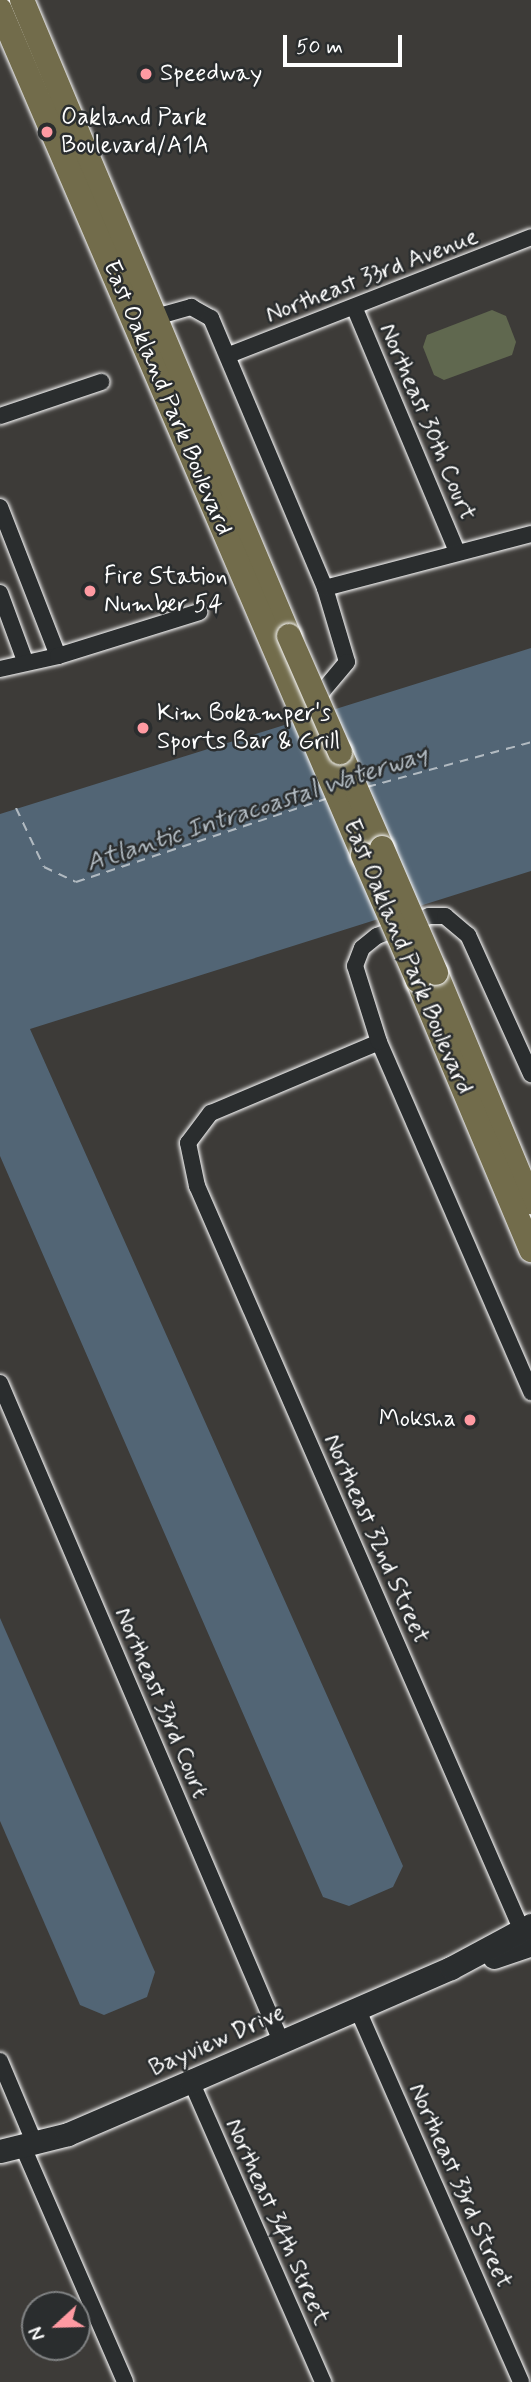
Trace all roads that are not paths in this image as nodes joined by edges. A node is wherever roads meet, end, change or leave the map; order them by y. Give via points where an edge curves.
1 (14, 0) edge
2 (22, 0) edge
3 (0, 7) edge
4 (531, 237) edge
5 (355, 309) junction
6 (152, 318) junction
7 (229, 355) junction
8 (101, 382) dead end
9 (0, 416) edge
10 (0, 507) edge
11 (531, 534) edge
12 (457, 552) junction
13 (325, 588) junction
14 (0, 593) edge
15 (199, 612) dead end
16 (280, 639) junction
17 (58, 656) junction
18 (25, 661) junction
19 (0, 668) edge
20 (297, 698) dead end
21 (427, 977) junction
22 (379, 1042) junction
23 (531, 1074) edge
24 (531, 1202) edge
25 (531, 1250) edge
26 (0, 1383) edge
27 (531, 1392) edge
28 (528, 1939) edge
29 (357, 2008) junction
30 (281, 2041) junction
31 (0, 2061) edge
32 (191, 2081) junction
33 (19, 2147) edge
34 (125, 2382) edge
35 (323, 2382) edge
36 (521, 2382) edge

1 - 3 main road
2 - 6 main road, East Oakland Park Boulevard
3 - 16 main road, East Oakland Park Boulevard
4 - 5 street, Northeast 33rd Avenue
5 - 7 street, Northeast 33rd Avenue
5 - 12 street, Northeast 30th Court
6 - 7 street, East Oakland Park Boulevard via 176,307 202,310
6 - 16 main road, East Oakland Park Boulevard
7 - 13 street, East Oakland Park Boulevard
8 - 9 street
10 - 17 street
11 - 12 street
12 - 13 street
13 - 20 street, East Oakland Park Boulevard via 346,662 323,691
14 - 18 street
15 - 17 street
16 - 21 main road, East Oakland Park Boulevard, bridge
17 - 18 street
18 - 19 street
21 - 24 main road, East Oakland Park Boulevard
21 - 25 main road, East Oakland Park Boulevard
22 - 23 street via 355,966 362,948 405,923 445,916 468,935
22 - 27 street
22 - 28 street, Northeast 32nd Street via 211,1113 188,1143 197,1186
26 - 30 street, Northeast 33rd Court
28 - 29 street, Bayview Drive
29 - 30 street, Bayview Drive
29 - 36 street, Northeast 33rd Street
30 - 32 street, Bayview Drive
31 - 33 street
32 - 33 street, Bayview Drive
32 - 35 street, Northeast 34th Street
33 - 34 street

